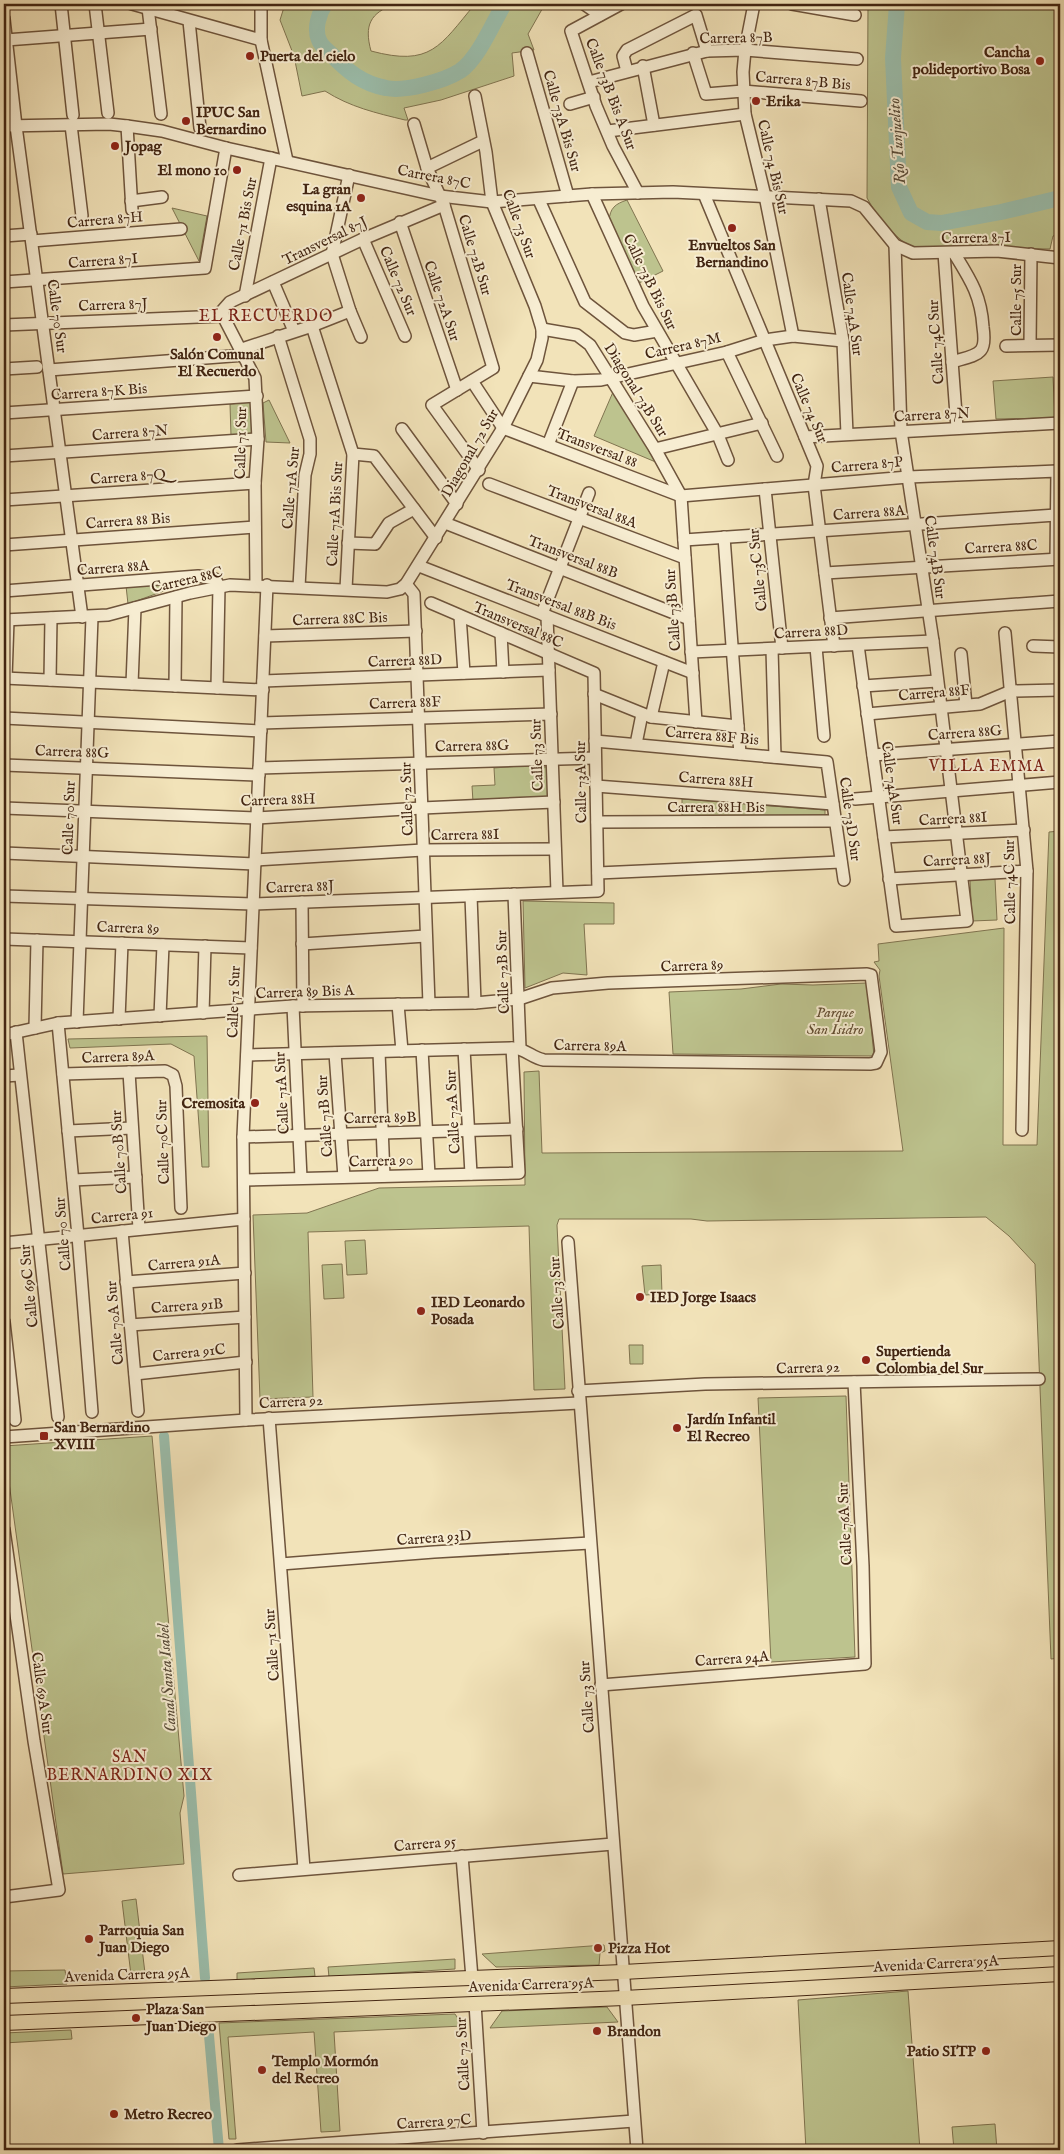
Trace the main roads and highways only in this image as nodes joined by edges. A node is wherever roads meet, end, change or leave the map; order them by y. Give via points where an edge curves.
1 (1060, 1948) edge
2 (1060, 1974) edge
3 (4, 1996) edge
4 (4, 2023) edge

1 - 3 main road, Avenida Carrera 95A via 622,1972
2 - 4 main road, Avenida Carrera 95A via 624,1998

